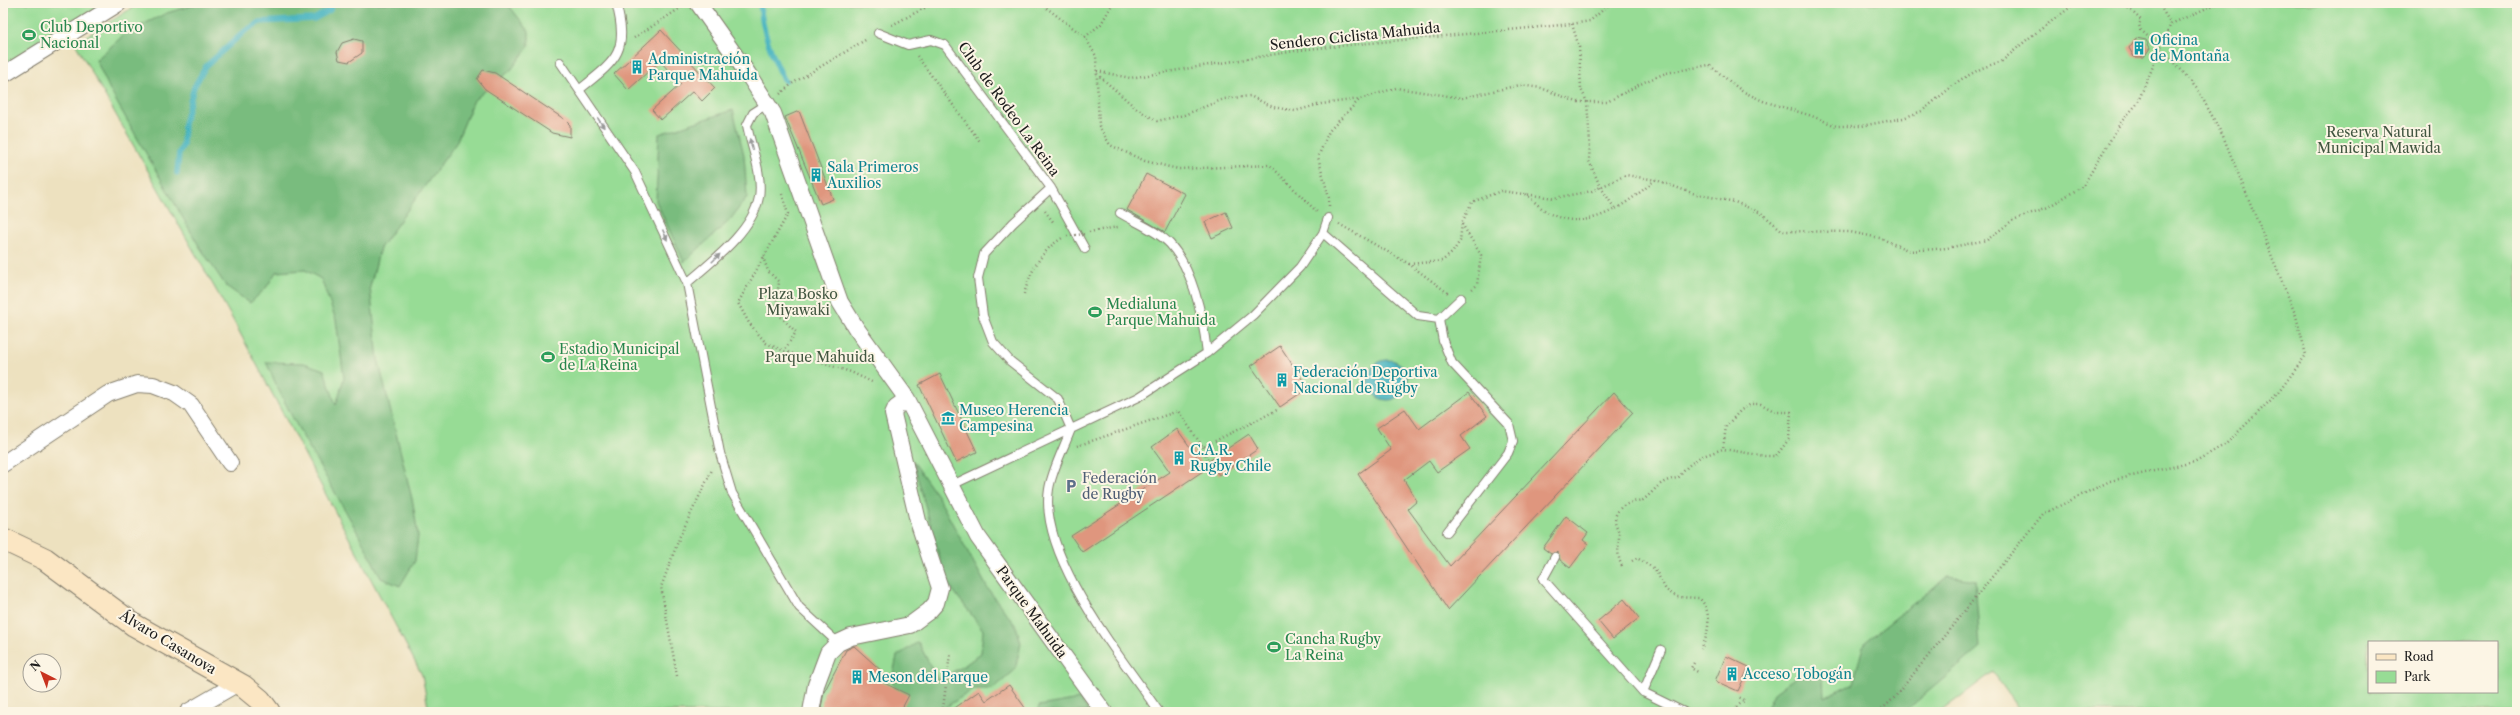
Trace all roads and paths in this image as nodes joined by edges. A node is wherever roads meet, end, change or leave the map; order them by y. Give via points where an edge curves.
1 (120, 3) edge
2 (616, 3) edge
3 (689, 3) edge
4 (698, 3) edge
5 (934, 3) edge
6 (1040, 3) edge
7 (1113, 3) edge
8 (1611, 3) edge
9 (1880, 3) edge
10 (1892, 3) edge
11 (2076, 3) edge
12 (2123, 3) edge
13 (2158, 3) edge
14 (2218, 3) edge
15 (1572, 24) junction
16 (2171, 24) junction
17 (878, 33) junction
18 (1085, 37) junction
19 (908, 45) junction
20 (620, 47) junction
21 (2161, 51) junction
22 (560, 62) dead end
23 (1097, 73) junction
24 (3, 75) edge
25 (579, 90) junction
26 (1360, 98) junction
27 (1587, 102) junction
28 (767, 104) junction
29 (981, 143) dead end
30 (1656, 180) junction
31 (1600, 186) junction
32 (1051, 188) junction
33 (782, 192) dead end
34 (1525, 194) junction
35 (1615, 209) junction
36 (1120, 213) dead end
37 (1328, 218) junction
38 (1462, 223) junction
39 (1140, 224) junction
40 (1324, 233) junction
41 (1086, 249) dead end
42 (763, 256) junction
43 (1409, 264) junction
44 (687, 283) junction
45 (1024, 294) dead end
46 (1460, 298) junction
47 (1439, 319) junction
48 (784, 351) junction
49 (1207, 352) junction
50 (879, 385) dead end
51 (907, 399) junction
52 (1277, 410) dead end
53 (1071, 429) junction
54 (1203, 447) junction
55 (1723, 449) junction
56 (1063, 451) junction
57 (720, 454) junction
58 (230, 463) dead end
59 (3, 464) edge
60 (1210, 467) dead end
61 (952, 485) junction
62 (1446, 532) dead end
63 (3, 538) edge
64 (1555, 557) dead end
65 (1632, 561) dead end
66 (1622, 566) dead end
67 (838, 643) junction
68 (1701, 649) dead end
69 (1661, 650) dead end
70 (950, 654) dead end
71 (1694, 663) dead end
72 (1698, 672) dead end
73 (677, 676) dead end
74 (238, 683) junction
75 (1643, 692) junction
76 (1738, 697) dead end
77 (943, 708) dead end
78 (188, 712) edge
79 (269, 712) edge
80 (811, 712) edge
81 (1104, 712) edge
82 (1159, 712) edge
83 (1684, 712) edge
84 (1730, 712) edge
85 (1879, 712) edge

1 - 24 street
2 - 20 lane via 621,20
3 - 20 path
4 - 28 street, Parque Mahuida
5 - 17 path
6 - 18 path
7 - 18 path via 1101,24
8 - 15 path, Sendero Ciclista Mahuida via 1590,21
9 - 10 path
11 - 27 path via 2028,38 2002,61 1960,80 1922,111 1875,124 1836,126 1763,101 1742,91 1709,64 1666,73 1607,102
12 - 21 path via 2142,20 2139,25 2141,30
13 - 16 path
14 - 16 path
15 - 23 path, Sendero Ciclista Mahuida via 1307,49 1130,78
15 - 27 path via 1579,48 1581,89
16 - 21 path
17 - 19 lane
17 - 28 path via 793,83
18 - 23 path via 1096,56
19 - 29 path
19 - 32 lane, Club de Rodeo La Reina via 931,40 945,45
20 - 25 lane via 613,62
21 - 30 path via 2137,104 2121,122 2083,186 2048,207 2014,220 1987,240 1947,248 1910,251 1880,238 1850,232 1783,231 1762,213 1735,202 1692,193
21 - 85 path via 2198,90 2223,136 2296,316 2306,355 2278,393 2226,444 2194,462 2110,481 2042,514 1894,698
22 - 25 lane
23 - 26 path via 1137,109 1157,121 1184,115 1224,99 1250,96 1272,107 1295,111
23 - 37 path via 1099,126 1110,145 1145,161 1178,169 1270,165 1318,213
25 -> 44 lane via 635,172
26 - 27 path via 1396,88 1462,98 1520,85 1541,88 1577,102
26 - 37 path via 1329,131 1318,157 1329,198
27 - 31 path via 1590,143 1588,161
44 -> 28 lane via 712,262 752,218 759,197 757,168 747,125 753,113
28 - 51 street, Parque Mahuida via 840,302
30 - 31 path via 1626,175
30 - 35 path via 1627,204
31 - 34 path via 1592,191 1554,198
31 - 35 path
32 - 41 lane, Club de Rodeo La Reina
32 - 53 lane via 1012,223 984,254 978,278 983,316 993,342 1010,361 1058,399
33 - 42 path via 788,214
34 - 35 path via 1552,215 1571,220 1598,217
34 - 38 path via 1501,191 1472,202
36 - 39 lane
37 - 40 lane
37 - 43 path
38 - 43 path via 1460,241 1452,253 1442,261
38 - 46 path via 1482,255 1477,285
39 - 45 path, bridge via 1066,236 1053,243 1039,259
39 - 49 lane via 1169,243 1188,273 1203,318
40 - 47 lane via 1418,316
40 - 49 lane via 1300,267 1253,315
42 - 48 path via 768,271 779,282 775,311 796,332
42 - 48 path via 738,303 748,324 766,343
43 - 46 path via 1447,292
44 - 57 lane
46 - 47 lane
47 - 62 lane via 1443,341 1452,363 1509,424 1514,441 1508,453
48 - 50 path via 850,372
49 - 53 lane via 1139,397
51 - 61 street, Parque Mahuida
51 - 67 street via 896,407 893,414 918,521 940,588 936,603 930,611 910,625 851,637
52 - 54 path
53 - 56 lane
53 - 61 lane
54 - 56 path via 1178,411
54 - 60 path
55 - 55 path via 1776,456 1789,439 1791,412 1776,412 1761,404 1751,404 1741,410 1726,426
55 - 66 path via 1700,458 1688,466 1678,478 1666,480 1643,500 1628,503 1617,511 1617,544
56 - 82 lane via 1049,489 1048,518 1054,539 1071,577 1095,619
57 - 67 lane via 732,493 799,607 823,632
57 - 73 path via 680,536 661,587
58 - 59 street via 191,405 174,393 153,385 137,384 108,394
61 - 81 street, Parque Mahuida via 978,537
63 - 74 street, Álvaro Casanova via 45,559 134,625
64 - 75 lane via 1542,579
65 - 68 path via 1637,558 1651,566 1666,590 1677,598 1700,598 1705,603 1708,620
67 - 80 street via 828,653 816,685
69 - 75 lane
70 - 77 path
71 - 72 path via 1691,668
74 - 78 street
74 - 79 street, Álvaro Casanova via 256,696
75 - 83 lane
76 - 84 path via 1745,700

